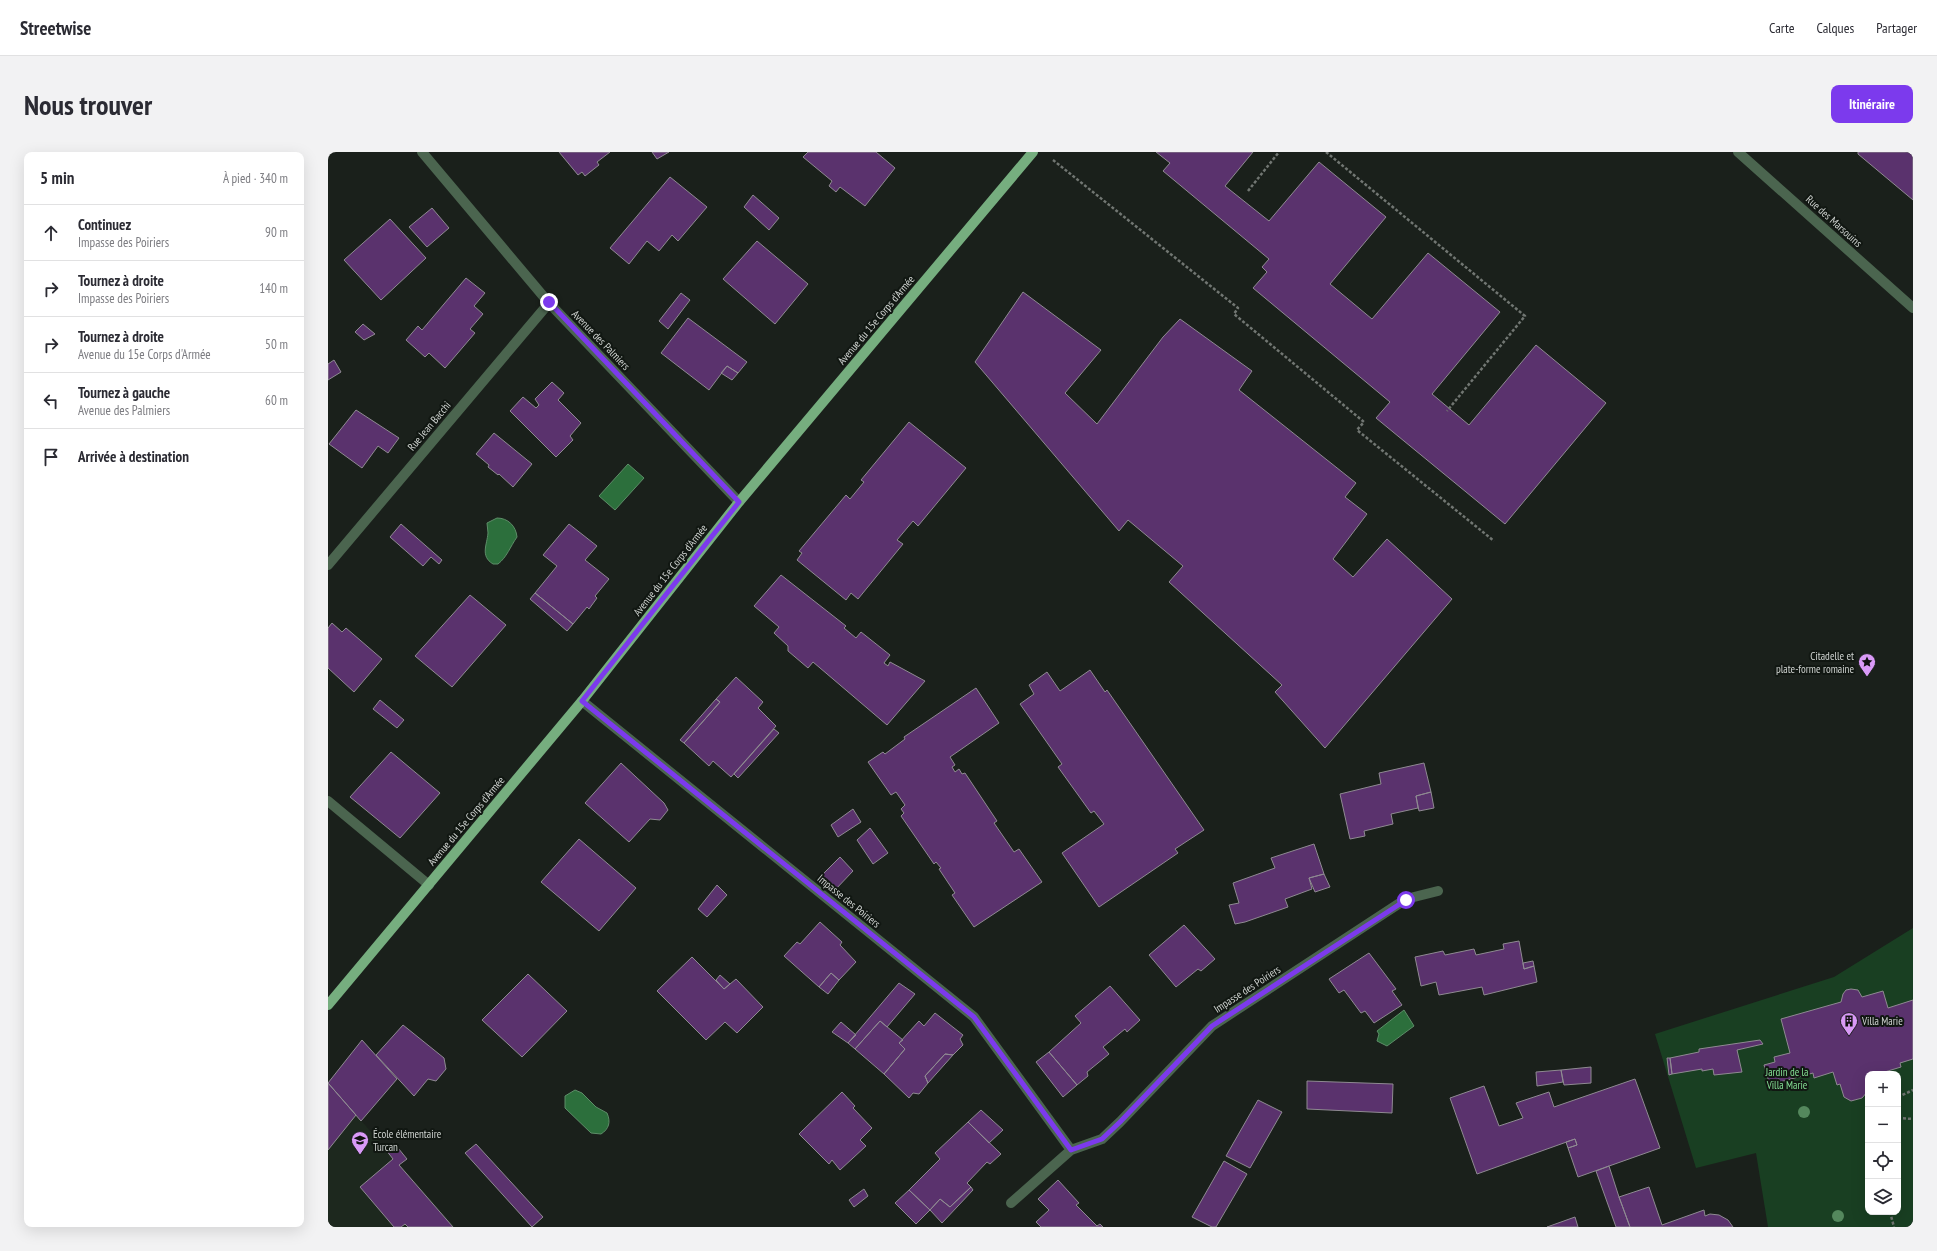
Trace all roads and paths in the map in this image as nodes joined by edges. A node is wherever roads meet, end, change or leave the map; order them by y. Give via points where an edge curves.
1 (422, 152) edge
2 (1033, 152) edge
3 (1279, 152) edge
4 (1326, 152) edge
5 (1738, 152) edge
6 (1049, 156) dead end
7 (1248, 190) dead end
8 (549, 302) junction
9 (1913, 308) edge
10 (1447, 411) dead end
11 (739, 502) junction
12 (1494, 541) dead end
13 (328, 565) edge
14 (582, 701) junction
15 (328, 800) edge
16 (429, 885) junction
17 (1438, 891) dead end
18 (328, 1005) edge
19 (1913, 1090) edge
20 (1901, 1096) edge
21 (1901, 1118) edge
22 (1913, 1119) edge
23 (1071, 1150) junction
24 (1011, 1203) dead end
25 (1891, 1215) edge
26 (1894, 1227) edge

1 - 8 street, Avenue des Palmiers
2 - 11 main road, Avenue du 15e Corps d'Armée
3 - 7 path
4 - 10 path via 1525,316
5 - 9 street, Rue des Marsouins
6 - 12 path via 1238,308 1234,314 1364,422 1357,430
8 - 11 street, Avenue des Palmiers
8 - 13 street, Rue Jean Bacchi
11 - 14 main road, Avenue du 15e Corps d'Armée
14 - 16 main road, Avenue du 15e Corps d'Armée
14 - 23 street, Impasse des Poiriers via 974,1017
15 - 16 street
16 - 18 main road, Avenue du 15e Corps d'Armée
17 - 23 street, Impasse des Poiriers via 1406,900 1212,1026 1102,1139
19 - 20 path
21 - 22 path
23 - 24 street, Impasse des Poiriers
25 - 26 path

